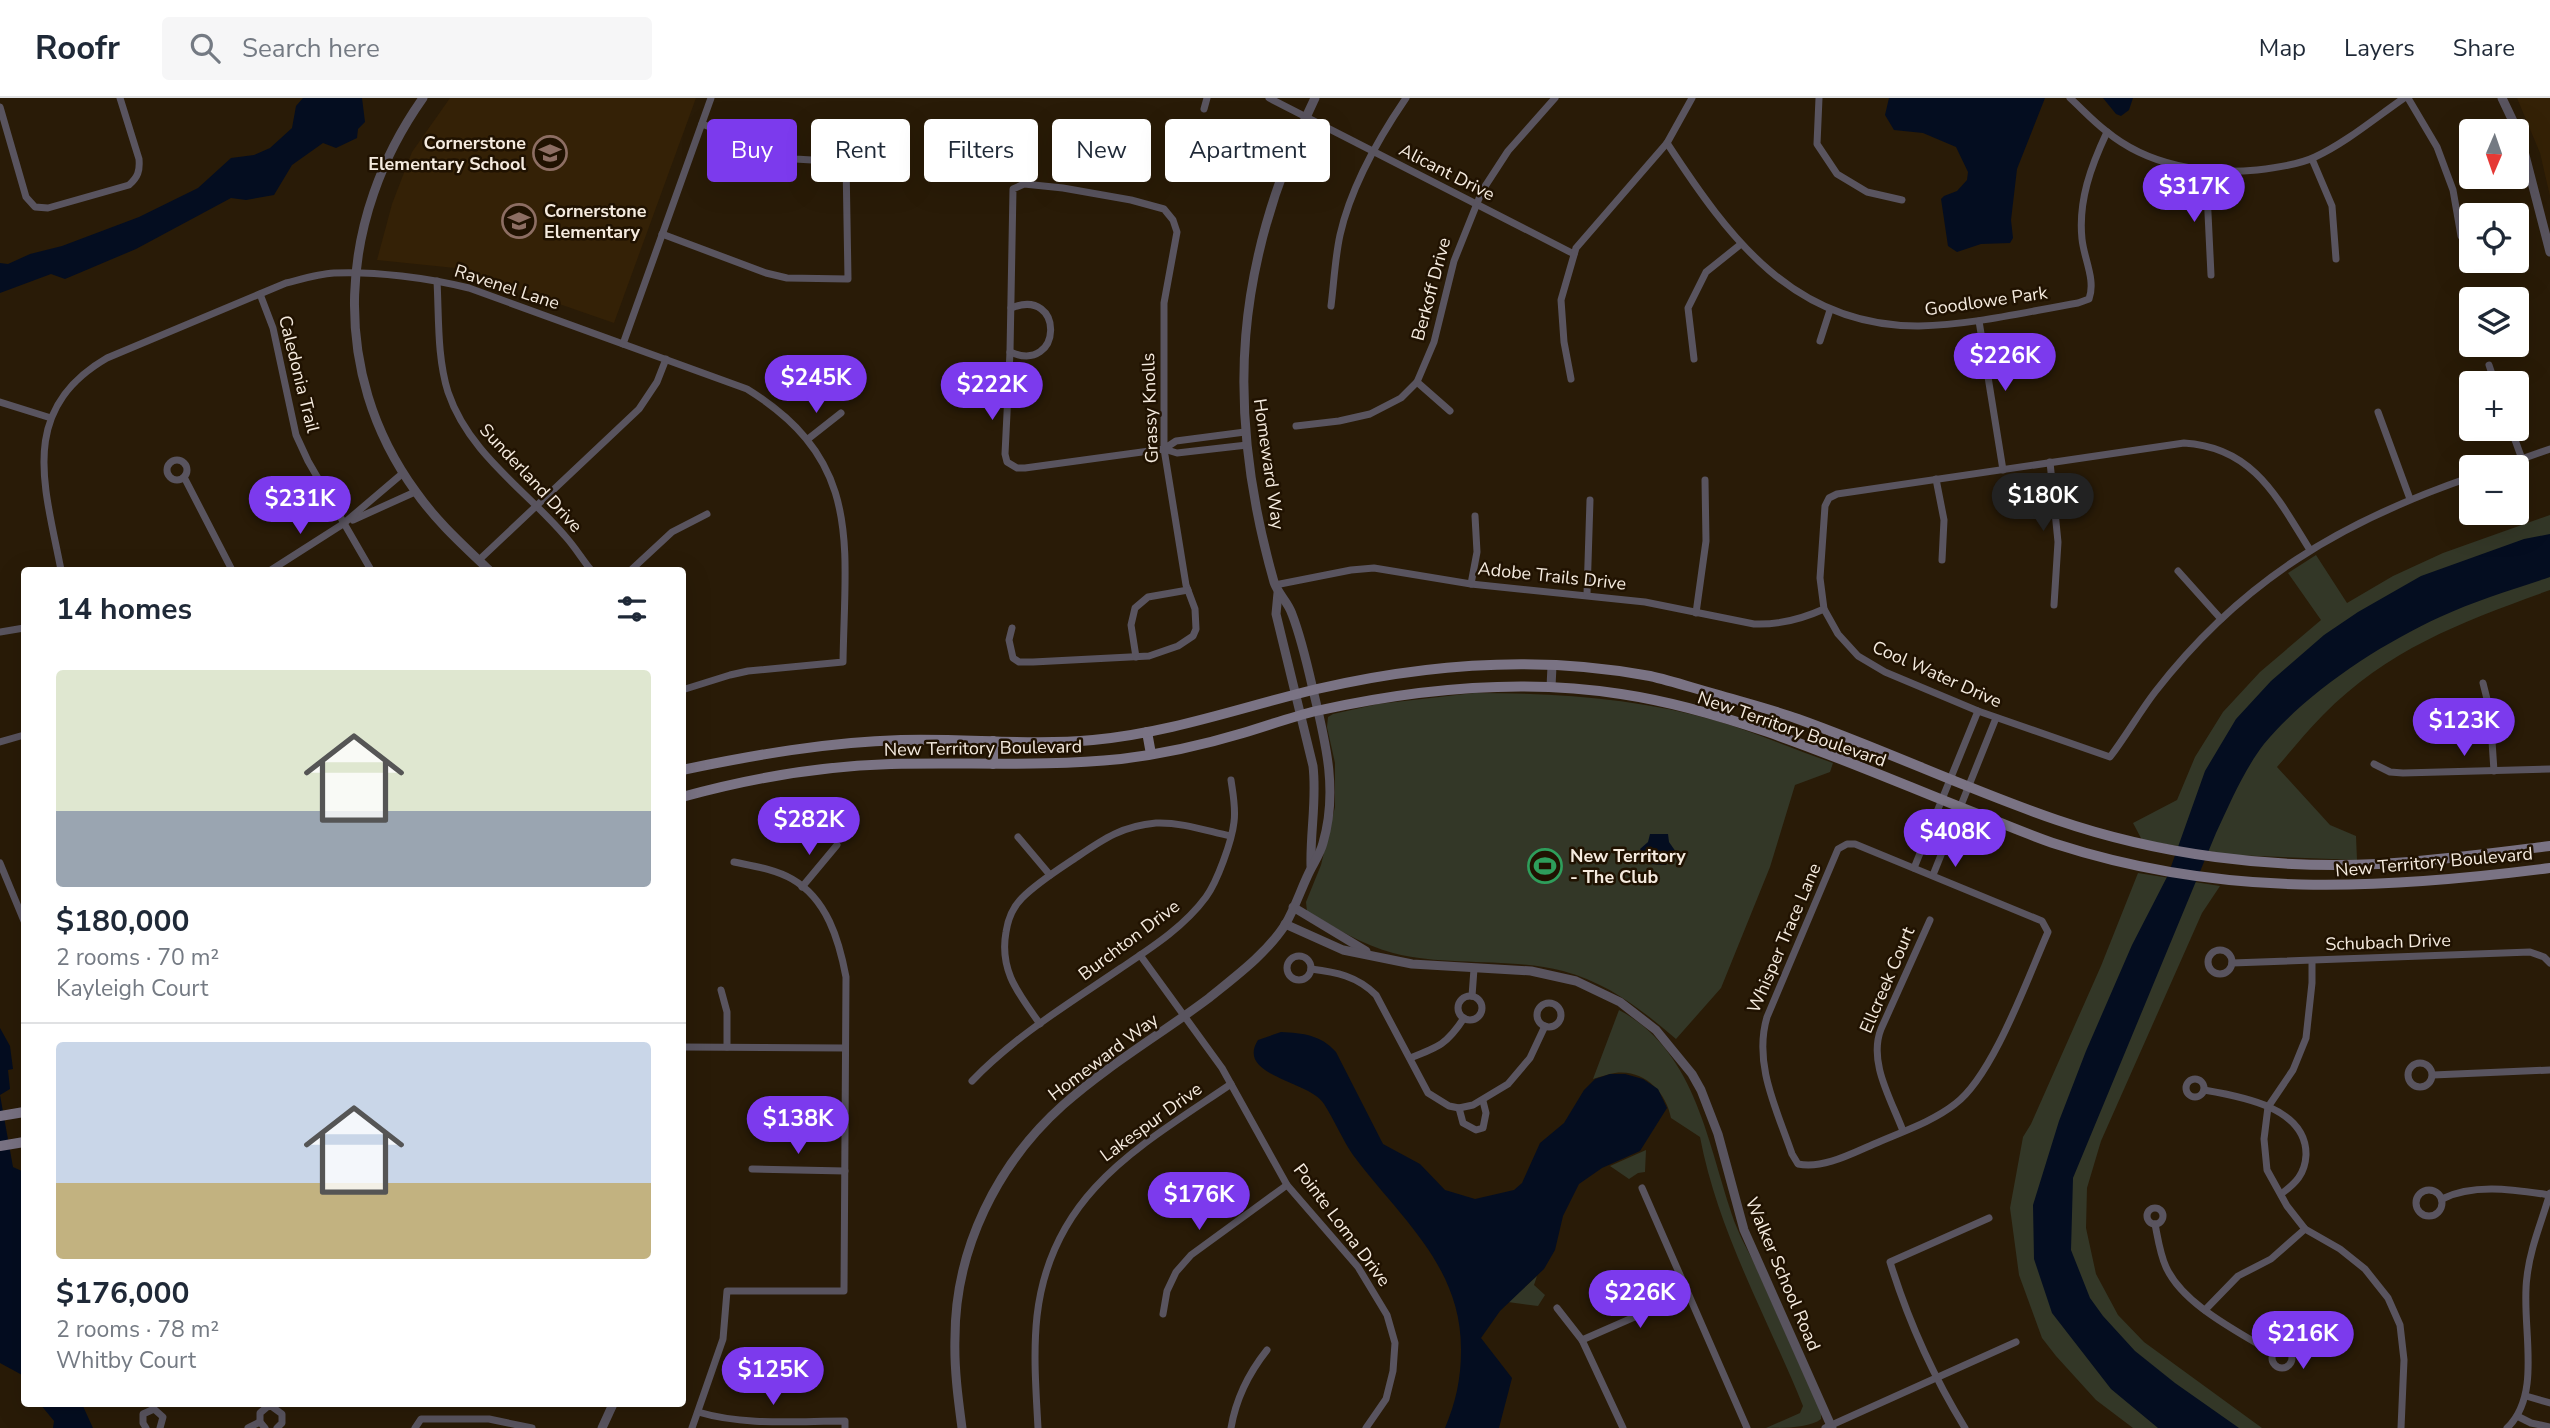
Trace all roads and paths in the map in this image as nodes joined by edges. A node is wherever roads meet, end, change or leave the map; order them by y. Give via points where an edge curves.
1 (120, 98) edge
2 (424, 98) edge
3 (711, 98) edge
4 (1207, 98) edge
5 (1269, 98) edge
6 (1315, 98) edge
7 (1406, 98) edge
8 (1555, 98) edge
9 (1692, 98) edge
10 (1819, 98) edge
11 (2070, 98) edge
12 (2406, 98) edge
13 (2502, 98) edge
14 (0, 107) edge
15 (1204, 109) dead end
16 (1306, 117) junction
17 (702, 124) junction
18 (2107, 132) junction
19 (1668, 144) junction
20 (1373, 152) junction
21 (2312, 159) junction
22 (2206, 172) junction
23 (1902, 200) dead end
24 (1475, 204) junction
25 (2459, 224) edge
26 (662, 234) junction
27 (1741, 244) junction
28 (2550, 252) edge
29 (1574, 254) junction
30 (2336, 259) dead end
31 (356, 274) junction
32 (2211, 275) dead end
33 (437, 281) junction
34 (260, 294) junction
35 (1331, 306) dead end
36 (1011, 308) junction
37 (1830, 310) junction
38 (1979, 321) junction
39 (1820, 341) dead end
40 (623, 344) junction
41 (1010, 352) junction
42 (666, 359) junction
43 (1694, 359) dead end
44 (2489, 365) dead end
45 (2491, 371) edge
46 (1571, 379) dead end
47 (1417, 382) junction
48 (0, 402) edge
49 (1450, 411) dead end
50 (2378, 412) dead end
51 (841, 413) dead end
52 (51, 418) junction
53 (1296, 426) dead end
54 (1245, 432) junction
55 (808, 439) junction
56 (1247, 445) junction
57 (1164, 449) junction
58 (2550, 449) edge
59 (2529, 457) edge
60 (2050, 462) junction
61 (2003, 470) junction
62 (403, 473) junction
63 (184, 477) dead end
64 (1936, 479) junction
65 (1705, 480) dead end
66 (2459, 481) edge
67 (415, 492) junction
68 (2410, 499) junction
69 (1590, 500) dead end
70 (535, 505) junction
71 (707, 514) dead end
72 (1475, 516) dead end
73 (343, 524) junction
74 (2310, 550) junction
75 (1942, 560) dead end
76 (479, 561) junction
77 (60, 567) edge
78 (230, 567) edge
79 (276, 567) edge
80 (369, 567) edge
81 (486, 567) edge
82 (589, 567) edge
83 (634, 567) edge
84 (2178, 571) dead end
85 (1471, 584) junction
86 (1277, 589) junction
87 (1188, 590) junction
88 (1587, 594) junction
89 (2054, 604) dead end
90 (1824, 609) junction
91 (1696, 613) junction
92 (2221, 619) junction
93 (21, 628) edge
94 (1012, 628) dead end
95 (0, 632) edge
96 (1136, 657) junction
97 (1552, 666) junction
98 (2483, 683) dead end
99 (1551, 687) junction
100 (686, 690) edge
101 (1313, 690) junction
102 (1296, 695) junction
103 (1318, 711) junction
104 (1978, 711) junction
105 (1302, 715) junction
106 (1996, 718) junction
107 (1147, 732) junction
108 (21, 736) edge
109 (993, 741) junction
110 (0, 742) edge
111 (1152, 754) junction
112 (993, 764) junction
113 (2374, 764) dead end
114 (686, 769) edge
115 (2550, 769) edge
116 (2494, 771) junction
117 (1951, 778) junction
118 (1231, 780) dead end
119 (1968, 786) junction
120 (686, 796) edge
121 (1942, 800) junction
122 (1961, 807) junction
123 (1230, 836) junction
124 (1018, 837) dead end
125 (837, 845) dead end
126 (2550, 846) edge
127 (734, 862) dead end
128 (0, 863) edge
129 (1311, 867) junction
130 (1914, 868) junction
131 (2550, 868) edge
132 (1050, 875) junction
133 (1933, 875) junction
134 (802, 887) junction
135 (1293, 907) junction
136 (21, 914) edge
137 (1930, 920) dead end
138 (1285, 923) junction
139 (1371, 954) junction
140 (1140, 955) junction
141 (2547, 960) edge
142 (2312, 961) junction
143 (2232, 962) dead end
144 (1311, 969) dead end
145 (1474, 969) junction
146 (721, 990) dead end
147 (1472, 996) junction
148 (1184, 1017) junction
149 (1464, 1018) junction
150 (1040, 1024) junction
151 (1545, 1026) dead end
152 (686, 1047) edge
153 (727, 1047) junction
154 (845, 1048) junction
155 (1410, 1058) junction
156 (2550, 1070) edge
157 (2433, 1075) dead end
158 (972, 1081) dead end
159 (1231, 1084) junction
160 (2204, 1090) dead end
161 (1483, 1101) junction
162 (2268, 1107) junction
163 (1459, 1108) junction
164 (1903, 1132) junction
165 (21, 1143) edge
166 (0, 1146) edge
167 (752, 1169) dead end
168 (845, 1171) junction
169 (1287, 1185) junction
170 (1642, 1188) dead end
171 (2281, 1194) junction
172 (2550, 1194) edge
173 (2442, 1199) dead end
174 (1989, 1218) dead end
175 (2155, 1224) dead end
176 (2305, 1229) junction
177 (1687, 1294) junction
178 (1557, 1308) dead end
179 (2205, 1310) junction
180 (1163, 1314) dead end
181 (1582, 1340) junction
182 (2016, 1342) dead end
183 (1267, 1350) dead end
184 (2273, 1353) dead end
185 (1936, 1377) junction
186 (2526, 1396) junction
187 (2550, 1403) edge
188 (268, 1407) edge
189 (276, 1407) edge
190 (612, 1407) edge
191 (698, 1412) junction
192 (2517, 1416) junction
193 (263, 1425) edge
194 (845, 1425) edge
195 (1829, 1427) edge
196 (2550, 1427) edge
197 (146, 1428) edge
198 (160, 1428) edge
199 (248, 1428) edge
200 (277, 1428) edge
201 (415, 1428) edge
202 (532, 1428) edge
203 (602, 1428) edge
204 (692, 1428) edge
205 (962, 1428) edge
206 (1038, 1428) edge
207 (1231, 1428) edge
208 (1366, 1428) edge
209 (1623, 1428) edge
210 (1747, 1428) edge
211 (1965, 1428) edge
212 (2401, 1428) edge
213 (2507, 1428) edge

1 - 14 street via 139,159 138,174 129,185 48,208 35,207 26,197
2 - 31 street via 391,149 369,201
3 - 17 street
4 - 15 street
5 - 16 street, Alicant Drive
6 - 16 street, Homeward Way
7 - 20 street
8 - 24 street, Berkoff Drive via 1508,151
9 - 19 street
10 - 23 street via 1817,144 1838,174 1867,192
11 - 18 street
12 - 21 street
12 - 25 street via 2437,147 2453,190
13 - 28 street via 2520,136
16 - 20 street, Alicant Drive
16 - 54 street, Homeward Way via 1267,216 1252,282 1243,377
17 - 26 street
17 - 26 street via 795,159 846,162 848,279 776,275
18 - 22 street via 2149,156
18 - 38 street, Goodlowe Park via 2085,186 2081,215 2093,289 2089,299
19 - 27 street, Goodlowe Park via 1705,201
19 - 29 street
20 - 24 street, Alicant Drive
20 - 35 street via 1340,234
21 - 22 street via 2266,169
21 - 30 street via 2332,206
22 - 32 street
24 - 29 street, Alicant Drive
24 - 47 street, Berkoff Drive via 1454,261 1434,342
26 - 40 street
27 - 37 street, Goodlowe Park via 1797,292
27 - 43 street via 1706,272 1688,308
29 - 46 street via 1561,300
31 - 33 street, Ravenel Lane
31 - 34 street, Ravenel Lane via 310,277
31 - 62 street via 357,348 364,382 376,421
33 - 40 street, Ravenel Lane
33 - 70 street, Sunderland Drive via 442,364 457,416 483,453
34 - 52 street, Ravenel Lane via 89,368 75,380
34 - 73 street, Caledonia Trail via 274,328 296,435
36 - 41 street
36 - 41 street via 1031,304 1041,308 1052,325 1052,336 1048,345 1030,356
36 - 57 street, Grassy Knolls via 1013,189 1024,184 1164,209 1177,233 1164,303
37 - 38 street, Goodlowe Park via 1899,325
37 - 39 street
38 - 61 street
40 - 42 street, Ravenel Lane
41 - 57 street via 1007,462 1025,468
42 - 55 street, Ravenel Lane via 747,389 784,414
42 - 70 street via 639,409
44 - 45 street
47 - 49 street
47 - 53 street, Berkoff Drive via 1401,398 1370,414
48 - 52 street
50 - 68 street
51 - 55 street
52 - 77 street, Ravenel Lane via 43,472
54 - 56 street, Homeward Way
54 - 57 street via 1176,441
55 - 100 street, Ravenel Lane via 833,484 843,522 844,662 739,673
56 - 57 street via 1177,453
56 - 86 street, Homeward Way via 1255,505
57 - 87 street, Grassy Knolls
58 - 59 street
60 - 61 street
60 - 74 street via 2163,444 2211,446 2234,456 2259,476
60 - 89 street via 2058,542
61 - 64 street
62 - 67 street
62 - 73 street
63 - 78 street
64 - 75 street via 1944,520
64 - 90 street, Cool Water Drive via 1829,498 1820,578
65 - 91 street via 1706,541
66 - 68 street
67 - 73 street
67 - 76 street
68 - 74 street
69 - 88 street
70 - 76 street
70 - 82 street, Sunderland Drive
71 - 83 street via 672,532
72 - 85 street via 1477,552
73 - 79 street
73 - 80 street, Caledonia Trail
74 - 92 street
76 - 81 street
84 - 92 street
85 - 86 street, Adobe Trails Drive via 1374,568
85 - 88 street, Adobe Trails Drive
86 - 101 street, Homeward Way via 1291,611
86 - 102 street, Homeward Way via 1276,614
87 - 96 street via 1148,597 1135,608
87 - 96 street, Grassy Knolls via 1195,609 1194,636 1178,646
88 - 91 street, Adobe Trails Drive
90 - 91 street, Adobe Trails Drive via 1767,624
90 - 104 street, Cool Water Drive via 1849,648 1868,663
92 - 106 street, Cool Water Drive via 2154,692 2110,758
93 - 95 street
94 - 96 street via 1010,649 1019,662
97 - 99 street
97 - 101 main road, New Territory Boulevard via 1447,667
97 - 117 main road, New Territory Boulevard via 1601,669 1689,686 1796,718
98 - 116 street
99 - 103 main road, New Territory Boulevard via 1450,689
99 - 121 main road, New Territory Boulevard via 1664,702 1741,724
101 - 102 main road, New Territory Boulevard
101 - 103 street, Homeward Way
102 - 105 street, Homeward Way
102 - 107 main road, New Territory Boulevard
103 - 105 main road, New Territory Boulevard
103 - 129 street, Homeward Way via 1329,760 1330,805 1324,841
104 - 106 street, Cool Water Drive
104 - 117 street
105 - 111 main road, New Territory Boulevard
105 - 129 street, Homeward Way via 1315,783
106 - 119 street
107 - 109 main road, New Territory Boulevard via 1094,740
107 - 111 main road
108 - 110 street
109 - 112 main road
109 - 114 main road, New Territory Boulevard via 830,744
111 - 112 main road, New Territory Boulevard via 1061,765
112 - 120 main road, New Territory Boulevard via 809,770
113 - 116 street via 2403,773
115 - 116 street
117 - 119 main road, New Territory Boulevard
117 - 121 street
118 - 123 street, Burchton Drive via 1235,809
119 - 122 street
119 - 126 main road, New Territory Boulevard via 2057,820 2167,849 2222,858 2381,864
121 - 122 main road, New Territory Boulevard
121 - 130 street
122 - 131 main road, New Territory Boulevard via 2099,857 2264,884 2343,887
122 - 133 street
123 - 132 street via 1172,824 1124,828
123 - 140 street, Burchton Drive via 1207,896 1180,925
124 - 132 street
125 - 134 street
127 - 134 street via 769,870
128 - 136 street
129 - 135 street, Homeward Way
130 - 133 street
130 - 164 street, Whisper Trace Lane via 1854,844 1838,849 1762,1037 1766,1080 1798,1164 1822,1164
132 - 150 street via 1013,910 1003,952 1012,982
133 - 164 street via 2042,921 2048,932 1977,1083 1955,1105
134 - 154 street via 821,907 840,945 846,977
135 - 138 street, Homeward Way
135 - 139 street, Walker School Road
137 - 164 street, Ellcreek Court via 1876,1046
138 - 139 street, Walker School Road via 1343,950
138 - 148 street, Homeward Way via 1252,962
139 - 145 street, Walker School Road via 1412,964
140 - 148 street, Pointe Loma Drive
140 - 150 street, Burchton Drive
141 - 142 street, Schubach Drive via 2530,952
142 - 143 street, Schubach Drive
142 - 162 street via 2306,1038 2293,1070
144 - 155 street via 1365,984
145 - 147 street
145 - 195 street, Walker School Road via 1531,971 1576,981 1620,1002 1669,1044 1709,1107 1744,1230
146 - 153 street via 727,1012
147 - 149 street via 1461,999 1458,1006
147 - 149 street via 1481,1003 1481,1011 1476,1018
148 - 159 street, Pointe Loma Drive
148 - 205 street, Homeward Way via 1065,1104 1021,1151 989,1199 971,1242 955,1318
149 - 155 street via 1451,1038
150 - 158 street, Burchton Drive
151 - 161 street via 1520,1073
152 - 153 street
153 - 154 street
154 - 168 street
155 - 163 street via 1429,1094
156 - 157 street
159 - 169 street, Pointe Loma Drive
159 - 206 street, Lakespur Drive via 1119,1162 1091,1191 1065,1229 1046,1274 1037,1314
160 - 162 street via 2244,1097
161 - 163 street
161 - 163 street via 1483,1128 1476,1130 1463,1123
162 - 171 street via 2267,1170
162 - 171 street via 2289,1119 2300,1132 2306,1151 2304,1170
165 - 166 main road
167 - 168 street
168 - 191 street via 844,1291 727,1291 723,1339
169 - 180 street via 1191,1255 1176,1272
169 - 208 street, Pointe Loma Drive via 1357,1267 1392,1329 1395,1343 1390,1384 1380,1410
170 - 177 street
171 - 176 street
172 - 173 street via 2483,1189
172 - 186 street via 2527,1276
174 - 185 street via 1890,1262
175 - 179 street via 2166,1267 2176,1284
176 - 179 street via 2271,1259 2238,1276
176 - 212 street via 2365,1269 2388,1298 2400,1325 2404,1360
177 - 181 street
177 - 210 street
178 - 181 street
179 - 184 street
181 - 209 street
182 - 185 street
183 - 207 street via 1245,1380
185 - 195 street
185 - 211 street
186 - 187 street
186 - 192 street
188 - 193 street via 260,1413
189 - 200 street via 283,1418
190 - 203 street
191 - 194 street via 740,1420
191 - 204 street
192 - 196 street
192 - 213 street
193 - 199 street
197 - 198 street via 144,1415 154,1409 163,1417
201 - 202 street via 421,1419 489,1419

